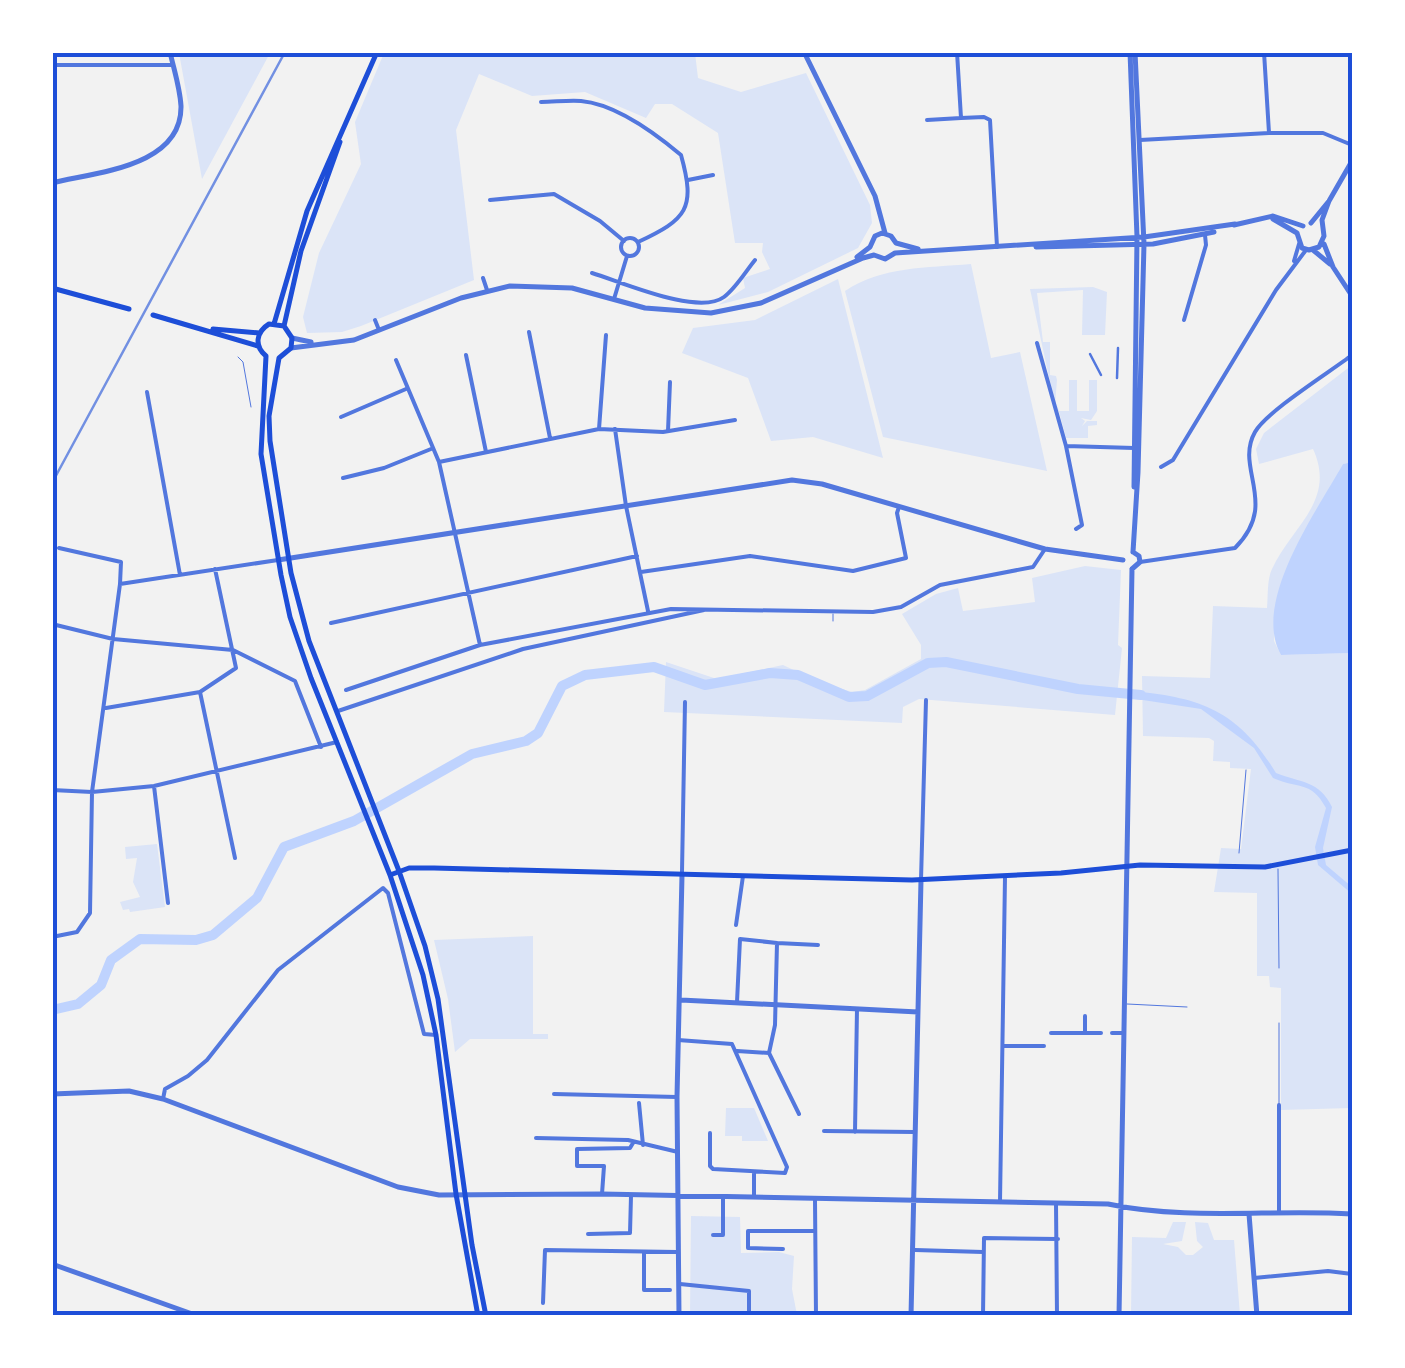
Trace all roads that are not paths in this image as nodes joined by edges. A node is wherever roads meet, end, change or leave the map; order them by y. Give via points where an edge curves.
1 (170, 52) edge
2 (376, 52) edge
3 (804, 52) edge
4 (958, 52) edge
5 (1132, 52) edge
6 (1264, 52) edge
7 (52, 65) edge
8 (173, 65) junction
9 (541, 102) dead end
10 (961, 118) junction
11 (927, 120) dead end
12 (1269, 132) junction
13 (342, 134) junction
14 (1140, 140) junction
15 (1352, 146) edge
16 (1352, 161) edge
17 (712, 175) dead end
18 (686, 180) junction
19 (52, 184) edge
20 (490, 200) dead end
21 (1329, 201) junction
22 (879, 215) junction
23 (1266, 217) junction
24 (1307, 225) junction
25 (1321, 229) junction
26 (1205, 232) junction
27 (886, 233) junction
28 (1297, 233) junction
29 (877, 234) junction
30 (1324, 240) junction
31 (624, 241) junction
32 (1141, 241) junction
33 (638, 242) junction
34 (896, 243) junction
35 (1299, 244) junction
36 (997, 246) junction
37 (870, 247) junction
38 (912, 250) junction
39 (1309, 250) junction
40 (895, 253) junction
41 (628, 255) junction
42 (874, 256) junction
43 (756, 260) dead end
44 (850, 262) junction
45 (1292, 266) junction
46 (1333, 267) junction
47 (592, 272) dead end
48 (483, 278) dead end
49 (619, 281) junction
50 (52, 288) edge
51 (486, 290) junction
52 (1352, 296) edge
53 (614, 299) junction
54 (129, 309) dead end
55 (154, 315) dead end
56 (375, 320) dead end
57 (1184, 320) dead end
58 (274, 324) junction
59 (190, 325) junction
60 (284, 326) junction
61 (379, 330) junction
62 (260, 332) junction
63 (529, 332) dead end
64 (606, 335) dead end
65 (292, 338) junction
66 (1037, 343) dead end
67 (319, 344) junction
68 (258, 346) junction
69 (291, 348) junction
70 (1118, 348) dead end
71 (1090, 354) dead end
72 (466, 355) dead end
73 (1352, 355) edge
74 (266, 356) junction
75 (238, 357) dead end
76 (278, 358) junction
77 (396, 360) dead end
78 (1101, 375) dead end
79 (1117, 378) dead end
80 (670, 382) dead end
81 (406, 389) junction
82 (146, 392) dead end
83 (251, 407) dead end
84 (341, 417) dead end
85 (735, 420) dead end
86 (598, 428) junction
87 (615, 429) junction
88 (668, 431) junction
89 (550, 438) junction
90 (1066, 446) junction
91 (1134, 448) junction
92 (432, 449) junction
93 (486, 452) junction
94 (439, 462) junction
95 (1161, 468) dead end
96 (343, 478) dead end
97 (1135, 505) junction
98 (626, 506) junction
99 (899, 507) junction
100 (1076, 529) dead end
101 (453, 533) junction
102 (59, 548) dead end
103 (1045, 549) junction
104 (1132, 552) junction
105 (637, 556) junction
106 (288, 558) junction
107 (278, 560) junction
108 (1122, 560) junction
109 (1140, 562) junction
110 (215, 569) junction
111 (1132, 569) junction
112 (641, 572) junction
113 (180, 575) junction
114 (120, 584) junction
115 (467, 592) junction
116 (708, 608) junction
117 (649, 613) junction
118 (331, 623) dead end
119 (52, 624) edge
120 (113, 639) junction
121 (480, 645) junction
122 (233, 650) junction
123 (346, 690) dead end
124 (200, 692) junction
125 (926, 700) dead end
126 (684, 702) dead end
127 (104, 708) junction
128 (336, 712) junction
129 (336, 742) junction
130 (321, 747) junction
131 (1246, 770) dead end
132 (216, 771) junction
133 (154, 786) junction
134 (52, 790) edge
135 (92, 792) junction
136 (1352, 850) edge
137 (1238, 853) dead end
138 (235, 858) dead end
139 (1277, 866) junction
140 (1126, 867) junction
141 (399, 871) junction
142 (390, 875) junction
143 (682, 875) junction
144 (743, 876) junction
145 (1005, 876) junction
146 (921, 880) junction
147 (168, 903) dead end
148 (403, 911) junction
149 (736, 925) dead end
150 (394, 926) junction
151 (52, 937) edge
152 (777, 943) junction
153 (818, 944) dead end
154 (1279, 968) dead end
155 (680, 1000) junction
156 (737, 1003) junction
157 (1124, 1004) junction
158 (776, 1006) junction
159 (1187, 1007) dead end
160 (856, 1009) junction
161 (918, 1012) junction
162 (1085, 1016) dead end
163 (1279, 1022) dead end
164 (1051, 1032) dead end
165 (1085, 1033) junction
166 (1101, 1033) dead end
167 (1112, 1033) dead end
168 (1123, 1033) junction
169 (436, 1036) junction
170 (678, 1040) junction
171 (1002, 1046) junction
172 (1044, 1046) dead end
173 (735, 1051) junction
174 (769, 1053) junction
175 (52, 1094) edge
176 (554, 1094) dead end
177 (677, 1097) junction
178 (162, 1099) junction
179 (639, 1104) dead end
180 (1279, 1106) joint
181 (799, 1114) dead end
182 (824, 1131) dead end
183 (855, 1132) junction
184 (916, 1132) junction
185 (710, 1133) dead end
186 (536, 1138) dead end
187 (634, 1141) junction
188 (643, 1144) junction
189 (678, 1152) junction
190 (754, 1172) junction
191 (460, 1193) junction
192 (602, 1194) junction
193 (631, 1196) junction
194 (679, 1196) junction
195 (723, 1197) junction
196 (754, 1198) junction
197 (815, 1198) junction
198 (915, 1202) junction
199 (1000, 1202) junction
200 (1056, 1203) junction
201 (1121, 1207) junction
202 (1250, 1214) junction
203 (1280, 1214) junction
204 (1352, 1214) edge
205 (815, 1232) junction
206 (588, 1234) dead end
207 (713, 1235) dead end
208 (1058, 1239) junction
209 (782, 1250) dead end
210 (914, 1250) junction
211 (644, 1252) junction
212 (680, 1252) junction
213 (984, 1252) junction
214 (52, 1264) edge
215 (1352, 1274) edge
216 (1254, 1278) junction
217 (680, 1284) junction
218 (670, 1290) dead end
219 (543, 1303) dead end
220 (198, 1316) edge
221 (478, 1316) edge
222 (486, 1316) edge
223 (680, 1316) edge
224 (748, 1316) edge
225 (816, 1316) edge
226 (911, 1316) edge
227 (983, 1316) edge
228 (1057, 1316) edge
229 (1119, 1316) edge
230 (1257, 1316) edge

1 - 8 street
2 - 13 main road
3 - 22 street
4 - 10 street
5 - 14 street
5 - 32 street
6 - 12 street
7 - 8 street
8 - 19 street via 180,110 166,145 148,158
9 - 18 street via 583,101 617,113 680,152
10 - 11 street
10 - 36 street via 990,120
12 - 14 street
12 - 15 street via 1328,133
13 - 58 main road via 306,211
13 - 60 main road via 301,251
14 - 32 street
16 - 21 street
17 - 18 street
18 - 33 street via 688,200 674,225
20 - 31 street via 554,194
21 - 24 street
21 - 25 street
22 - 27 street
22 - 29 street
23 - 24 street
23 - 26 street
23 - 28 street
24 - 25 street
24 - 28 street
25 - 30 street
26 - 32 street
26 - 57 street
27 - 29 street
27 - 34 street
28 - 35 street
29 - 37 street
30 - 39 street
30 - 46 street
31 - 33 street
31 - 41 street
32 - 36 street
32 - 91 street
32 - 97 street
33 - 41 street via 638,252
34 - 38 street
34 - 40 street
35 - 39 street
35 - 45 street
36 - 38 street
37 - 42 street
37 - 44 street
38 - 40 street
39 - 45 street
39 - 46 street
40 - 42 street
41 - 49 street
42 - 44 street
43 - 49 street via 712,303
44 - 53 street via 772,299 731,310 678,313
45 - 95 street via 1176,456
46 - 52 street
47 - 49 street
48 - 51 street
49 - 53 street
50 - 54 main road
51 - 53 street via 554,285
51 - 61 street
55 - 59 main road
56 - 61 street
58 - 60 main road
58 - 62 main road
59 - 62 main road
59 - 68 main road
60 - 65 main road
61 - 67 street
62 - 68 main road
63 - 89 street
64 - 86 street
65 - 67 street
65 - 69 main road
66 - 90 street
67 - 69 street
68 - 74 main road
69 - 76 main road
70 - 79 street
71 - 78 street
72 - 93 street
73 - 109 street via 1255,432 1248,451 1258,497 1235,548
74 - 76 main road
74 - 107 main road via 261,449
75 - 83 lane
76 - 106 main road via 270,441
77 - 81 street
80 - 88 street
81 - 84 street
81 - 92 street
82 - 113 street
85 - 88 street
86 - 87 street
86 - 89 street
87 - 88 street
87 - 98 street
89 - 93 street
90 - 91 street
90 - 100 street via 1082,525
91 - 97 street
92 - 94 street
92 - 96 street
93 - 94 street
94 - 101 street
97 - 104 street
98 - 99 street via 792,480
98 - 101 street
98 - 105 street
99 - 103 street
99 - 112 street via 906,558 853,571 750,556
101 - 106 street
101 - 115 street
102 - 114 street via 121,562
103 - 108 street
103 - 116 street via 1031,568 940,585 888,610 833,617
104 - 108 street
104 - 109 street
105 - 112 street
105 - 115 street
106 - 107 street
106 - 128 main road via 300,614
107 - 110 street
107 - 129 main road via 290,617
108 - 111 street
109 - 111 street
110 - 113 street
110 - 122 street
111 - 140 street
112 - 117 street
113 - 114 street
114 - 120 street
115 - 118 street
115 - 121 street
116 - 117 street
116 - 128 street via 524,650
117 - 121 street
119 - 120 street
120 - 122 street
120 - 127 street
121 - 123 street
122 - 124 street via 236,668
122 - 130 street via 295,681
124 - 127 street
124 - 132 street
125 - 146 street
126 - 143 street
127 - 135 street
128 - 141 main road
129 - 130 street
129 - 142 main road
130 - 132 street
131 - 137 lane
132 - 133 street
132 - 138 street
133 - 135 street
133 - 147 street
134 - 135 street
135 - 151 street via 90,913 77,932
136 - 139 main road
139 - 140 main road
139 - 154 lane
140 - 145 main road
140 - 157 street
141 - 142 main road
141 - 143 main road
141 - 191 main road via 438,999
142 - 148 main road
143 - 144 main road
143 - 155 street
144 - 146 main road
144 - 149 street
145 - 146 main road
145 - 171 street
146 - 161 street
148 - 150 street
148 - 169 main road
150 - 169 street via 424,1034
150 - 178 street via 384,888 278,970 228,1037 165,1089
152 - 153 street
152 - 156 street via 740,939
152 - 158 street
155 - 156 street
155 - 170 street
156 - 158 street
157 - 159 lane
157 - 168 street
158 - 160 street
158 - 174 street
160 - 161 street
160 - 183 street
161 - 184 street
162 - 165 street
163 - 180 lane
164 - 165 street
165 - 166 street
167 - 168 street
168 - 201 street
169 - 191 main road
170 - 173 street via 732,1044
170 - 177 street
171 - 172 street
171 - 199 street
173 - 174 street
173 - 190 street via 788,1167 786,1173
174 - 181 street
175 - 178 street via 129,1091
176 - 177 street
177 - 189 street
178 - 191 street via 398,1188
179 - 188 street
180 - 203 street
182 - 183 street
183 - 184 street
184 - 198 street
185 - 190 street via 713,1169
186 - 187 street
187 - 188 street
187 - 192 street via 630,1148 577,1149 577,1166 604,1166
188 - 189 street
189 - 194 street
190 - 196 street
191 - 192 street
191 - 221 main road
191 - 222 main road
192 - 193 street
193 - 194 street
193 - 206 street via 630,1233
194 - 195 street
194 - 212 street
195 - 196 street
195 - 207 street via 723,1235
196 - 197 street
197 - 198 street
197 - 205 street
198 - 199 street
198 - 210 street
199 - 200 street
200 - 201 street
200 - 208 street
201 - 202 street
201 - 229 street
202 - 203 street
202 - 216 street
203 - 204 street
205 - 209 street via 748,1231 748,1248
205 - 225 street
208 - 213 street via 984,1238
208 - 228 street
210 - 213 street
210 - 226 street
211 - 212 street
211 - 218 street via 644,1290
211 - 219 street via 544,1250
212 - 217 street
213 - 227 street
214 - 220 street
215 - 216 street
216 - 230 street
217 - 223 street
217 - 224 street via 749,1291

